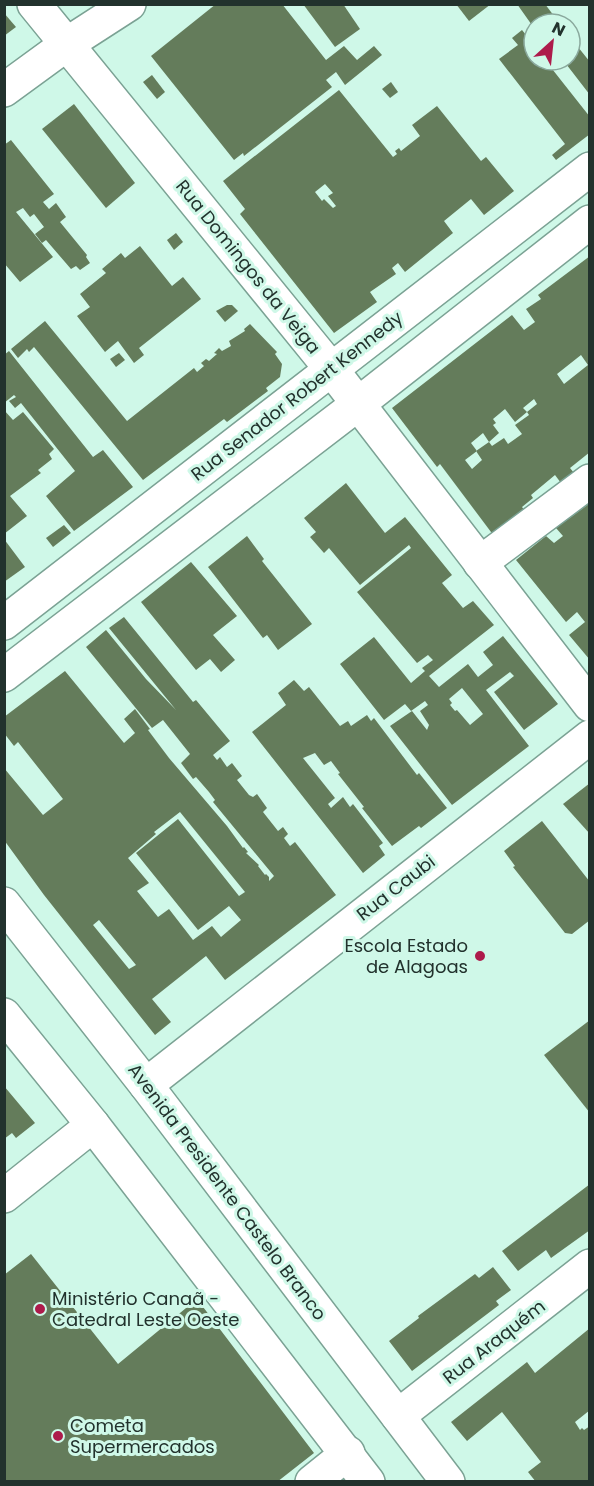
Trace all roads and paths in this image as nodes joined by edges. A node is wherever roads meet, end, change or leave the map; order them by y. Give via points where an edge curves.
1 (34, 4) edge
2 (129, 4) edge
3 (67, 44) junction
4 (4, 90) edge
5 (590, 169) edge
6 (590, 222) edge
7 (332, 370) junction
8 (358, 404) junction
9 (590, 482) edge
10 (480, 563) junction
11 (4, 623) edge
12 (4, 675) edge
13 (590, 705) edge
14 (590, 736) edge
15 (4, 904) edge
16 (4, 1015) edge
17 (146, 1085) junction
18 (93, 1125) junction
19 (4, 1196) edge
20 (590, 1266) edge
21 (398, 1416) junction
22 (348, 1453) junction
23 (312, 1482) edge
24 (368, 1482) edge
25 (448, 1482) edge

1 - 3 street, Rua Domingos da Veiga
2 - 3 street
3 - 4 street
3 - 7 street, Rua Domingos da Veiga
5 - 7 street, Rua Senador Robert Kennedy
6 - 8 street
7 - 8 street, Rua Domingos da Veiga
7 - 11 street, Rua Senador Robert Kennedy
8 - 10 street, Rua Domingos da Veiga
8 - 12 street
9 - 10 street
10 - 13 street, Rua Domingos da Veiga
14 - 17 street, Rua Caubi
15 - 17 street, Avenida Presidente Castelo Branco
16 - 18 street
17 - 21 street, Avenida Presidente Castelo Branco
18 - 19 street
18 - 22 street
20 - 21 street, Rua Araquém
21 - 25 street, Avenida Presidente Castelo Branco
22 - 23 street
22 - 24 street

